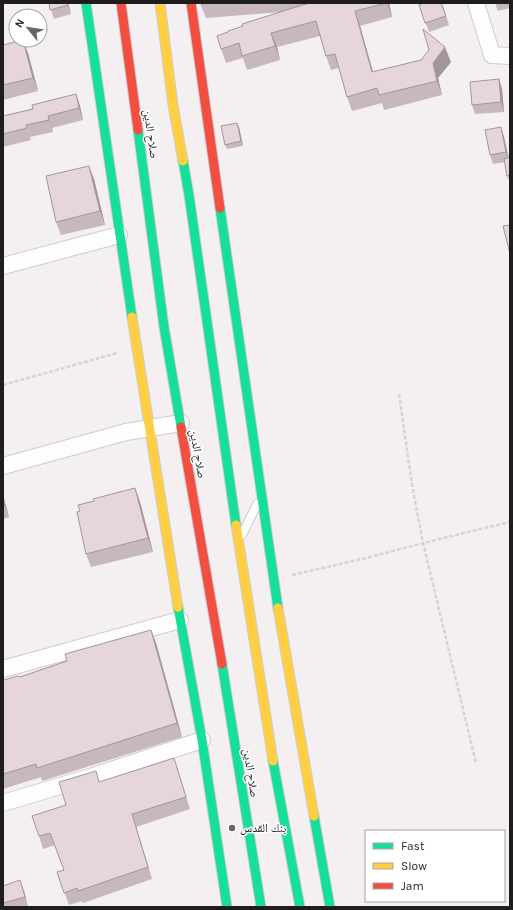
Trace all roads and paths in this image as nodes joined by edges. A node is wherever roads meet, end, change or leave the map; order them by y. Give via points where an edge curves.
1 (86, 3) edge
2 (121, 3) edge
3 (160, 3) edge
4 (191, 3) edge
5 (476, 3) edge
6 (510, 56) edge
7 (118, 235) junction
8 (3, 266) edge
9 (137, 348) junction
10 (3, 385) edge
11 (399, 394) dead end
12 (181, 423) junction
13 (150, 429) junction
14 (3, 466) edge
15 (261, 496) junction
16 (510, 522) edge
17 (238, 543) junction
18 (423, 543) junction
19 (273, 581) junction
20 (180, 620) junction
21 (3, 669) edge
22 (202, 740) junction
23 (476, 763) dead end
24 (3, 803) edge
25 (227, 907) edge
26 (261, 907) edge
27 (300, 907) edge
28 (330, 907) edge

1 - 7 main road
2 - 12 main road, صلاح الدين via 164,327
3 - 17 main road, صلاح الدين
4 - 15 main road
5 - 6 street via 492,55
7 - 8 street
7 - 9 main road
9 - 10 path
9 - 13 main road
11 - 18 path
12 - 13 street
12 - 26 main road, صلاح الدين
13 - 14 street via 126,432
13 - 20 main road
15 - 17 lane
15 - 19 main road
16 - 18 path
17 - 27 main road, صلاح الدين via 267,726
18 - 19 path
18 - 23 path
19 - 28 main road
20 - 21 street
20 - 22 main road
22 - 24 street
22 - 25 main road

